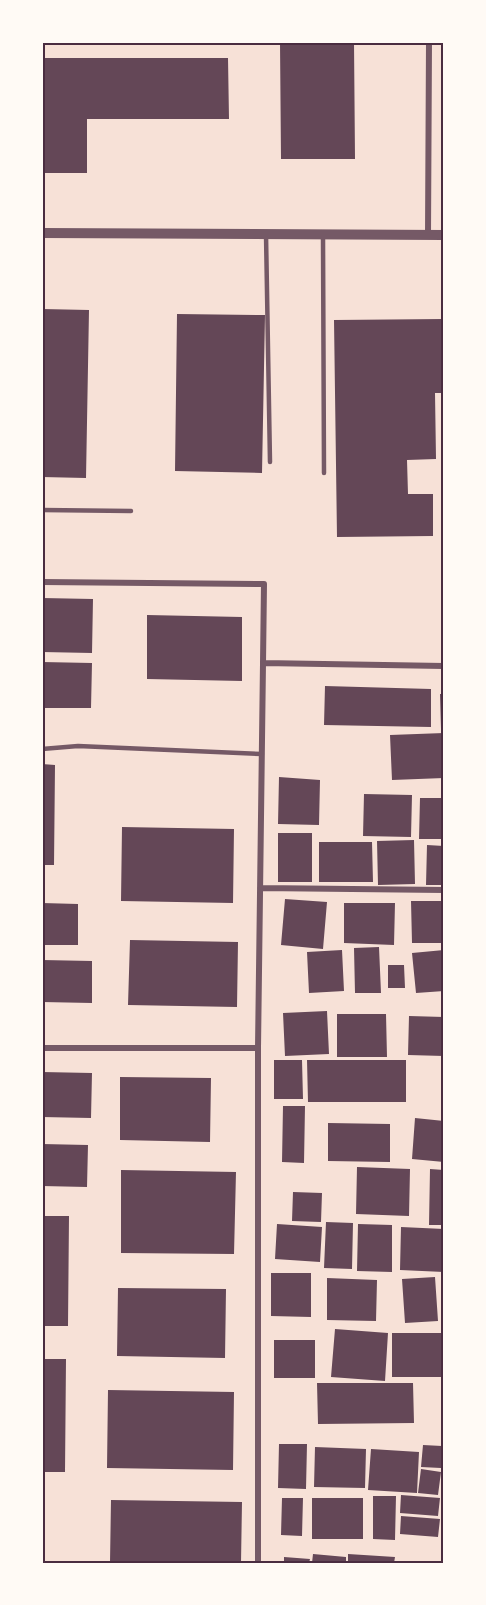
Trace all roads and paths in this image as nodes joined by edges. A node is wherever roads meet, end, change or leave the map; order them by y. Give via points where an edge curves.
1 (429, 42) edge
2 (42, 233) edge
3 (266, 234) junction
4 (324, 234) junction
5 (428, 235) junction
6 (444, 235) edge
7 (270, 462) dead end
8 (324, 473) dead end
9 (42, 510) edge
10 (131, 511) dead end
11 (42, 582) edge
12 (263, 663) junction
13 (444, 666) edge
14 (42, 749) edge
15 (262, 754) junction
16 (260, 888) junction
17 (444, 890) edge
18 (42, 1048) edge
19 (258, 1048) junction
20 (258, 1563) edge

1 - 5 street
2 - 3 street
3 - 4 street
3 - 7 lane
4 - 5 street
4 - 8 lane
5 - 6 street
9 - 10 lane
11 - 12 street via 264,584
12 - 13 street
12 - 15 street
14 - 15 lane
15 - 16 street
16 - 17 street
16 - 19 street
18 - 19 street
19 - 20 street

